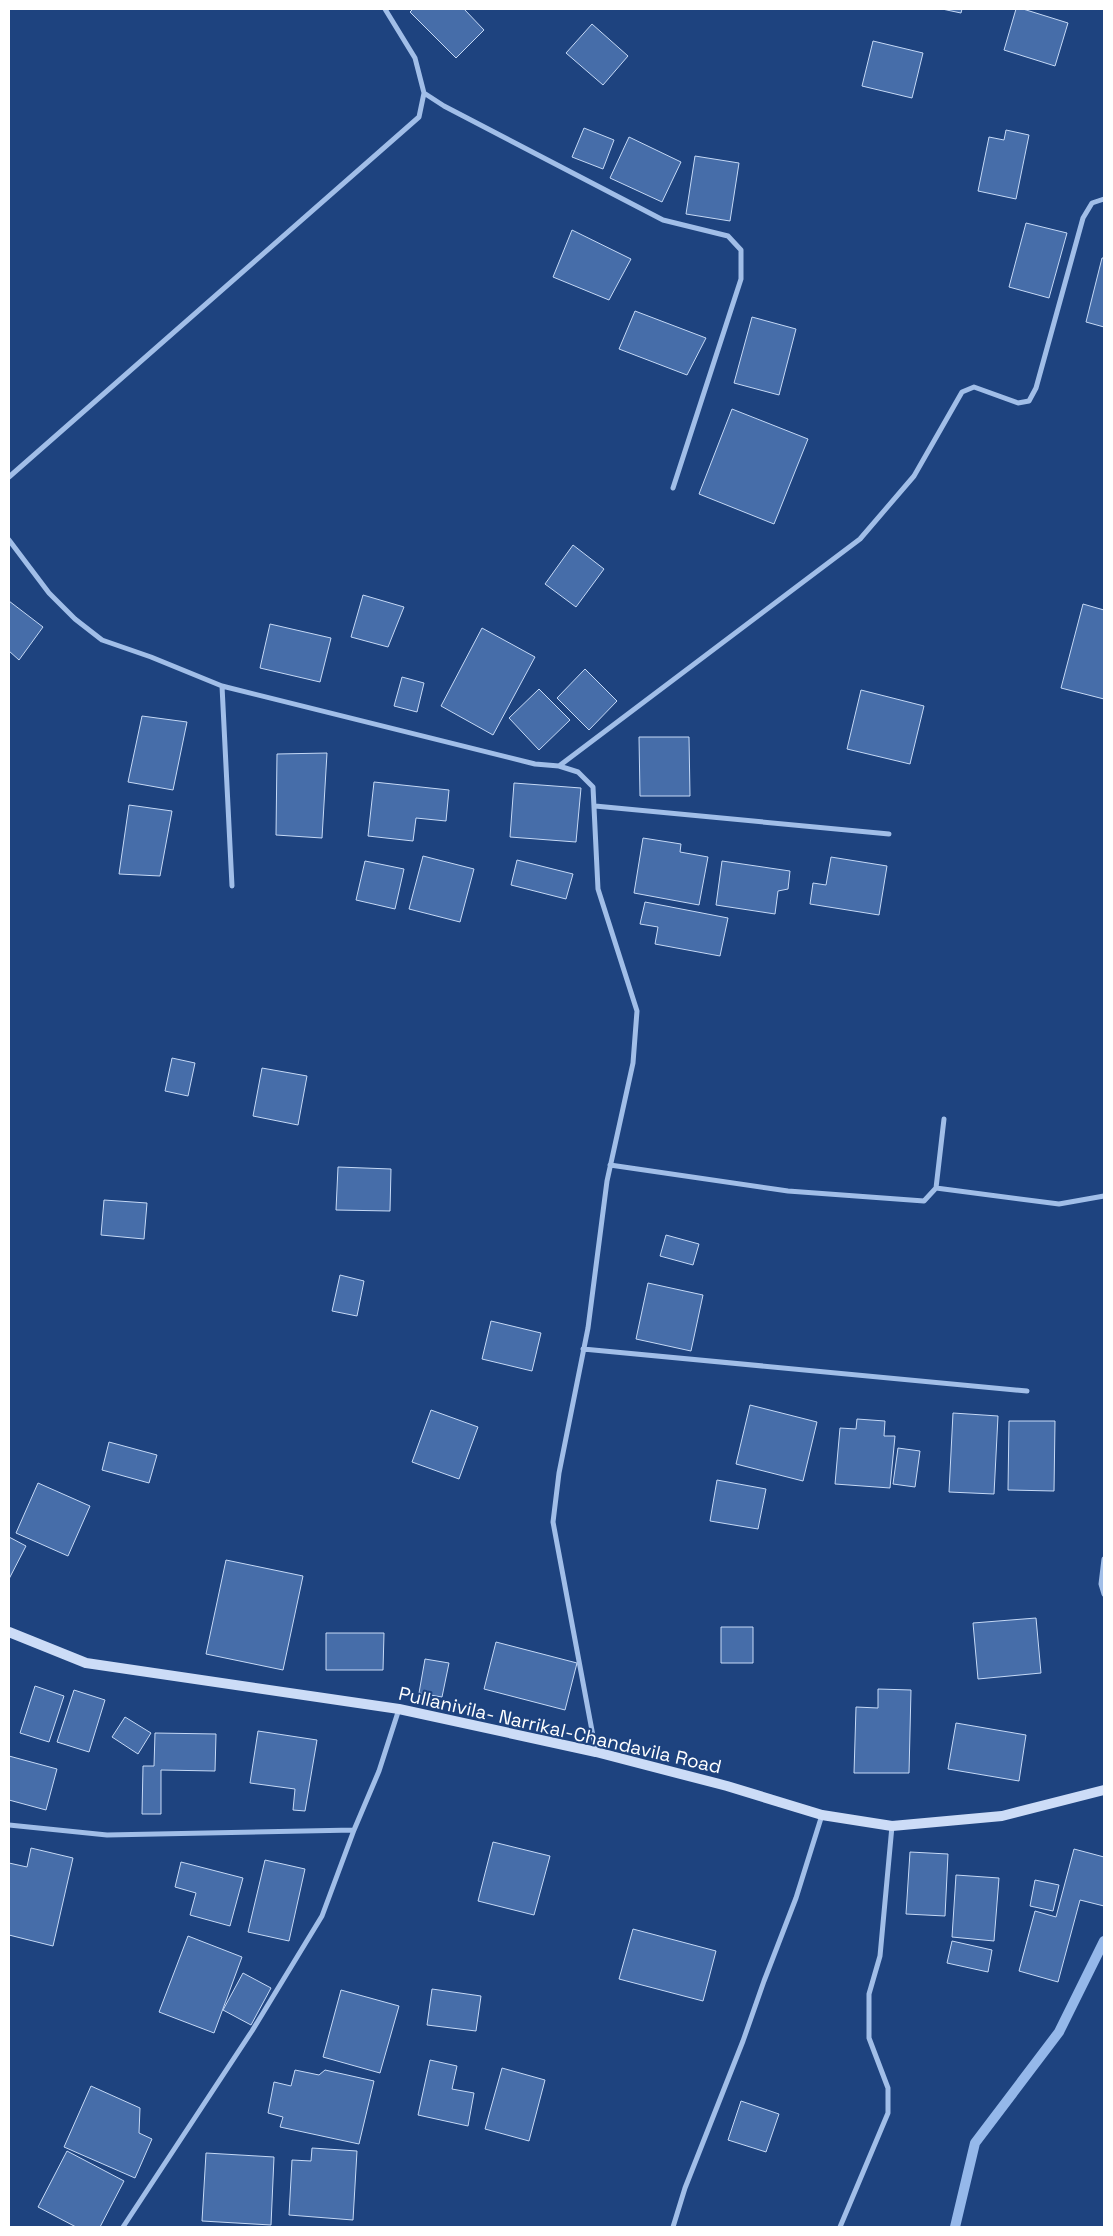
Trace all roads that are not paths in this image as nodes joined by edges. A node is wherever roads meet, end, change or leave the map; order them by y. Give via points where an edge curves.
1 (386, 9) edge
2 (424, 93) junction
3 (1104, 199) edge
4 (9, 477) edge
5 (673, 488) dead end
6 (9, 540) edge
7 (222, 686) junction
8 (559, 766) junction
9 (595, 806) junction
10 (889, 834) dead end
11 (232, 886) dead end
12 (944, 1119) dead end
13 (610, 1165) junction
14 (936, 1188) junction
15 (1104, 1196) edge
16 (583, 1350) junction
17 (1026, 1391) dead end
18 (1104, 1559) edge
19 (1104, 1594) edge
20 (9, 1632) edge
21 (399, 1709) junction
22 (596, 1752) junction
23 (1104, 1790) edge
24 (822, 1815) junction
25 (9, 1826) edge
26 (892, 1826) junction
27 (354, 1830) junction
28 (123, 2227) edge
29 (673, 2227) edge
30 (840, 2227) edge

1 - 2 street via 415,58
2 - 4 street via 419,117
2 - 5 street via 663,220 728,236 741,250 742,279
3 - 8 street via 1092,203 1083,218 1036,388 1029,401 1018,403 974,388 962,392 914,476 860,539
6 - 7 street via 49,592 75,619 102,640
7 - 8 street via 525,762
7 - 11 street
8 - 9 street via 578,772 593,786
9 - 10 street
9 - 13 street via 598,889 637,1010 633,1063
12 - 14 street
13 - 14 street via 788,1191 924,1201
13 - 16 street
14 - 15 street via 1059,1204
16 - 17 street
16 - 22 street via 558,1473 553,1522
18 - 19 street via 1101,1584
20 - 21 street, Pullanivila- Narrikal-Chandavila Road via 86,1663
21 - 22 street, Pullanivila- Narrikal-Chandavila Road
21 - 27 street via 379,1771
22 - 24 street, Pullanivila- Narrikal-Chandavila Road
23 - 26 street, Pullanivila- Narrikal-Chandavila Road via 1002,1816
24 - 26 street, Pullanivila- Narrikal-Chandavila Road
24 - 29 street via 796,1898
25 - 27 street via 108,1835
26 - 30 street via 880,1956 870,1994 869,2038 888,2088 888,2113
27 - 28 street via 322,1916 252,2031

